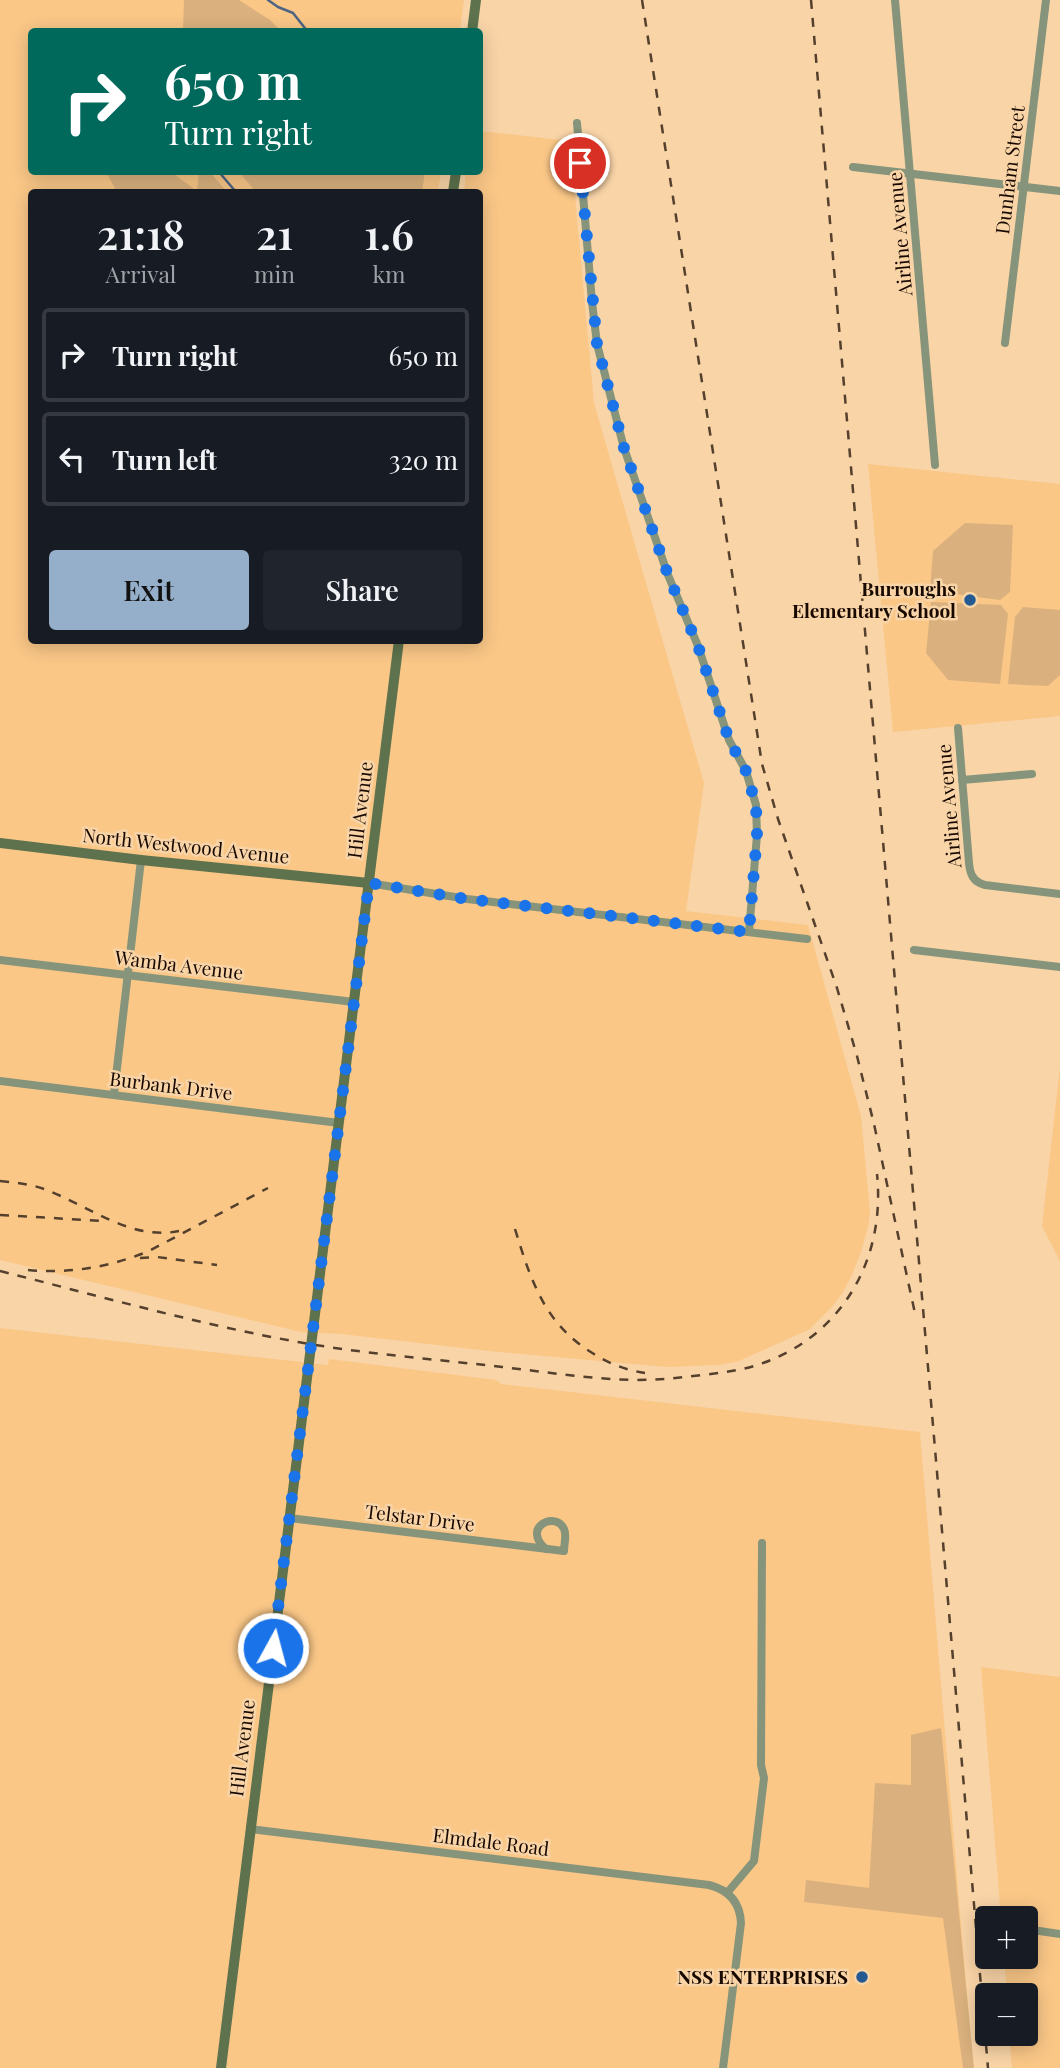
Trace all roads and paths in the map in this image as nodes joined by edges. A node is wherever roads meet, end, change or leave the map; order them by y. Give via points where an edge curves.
1 (476, 0) edge
2 (895, 0) edge
3 (1046, 0) edge
4 (472, 28) edge
5 (577, 123) dead end
6 (853, 167) dead end
7 (910, 174) junction
8 (1024, 187) junction
9 (1060, 191) edge
10 (1006, 344) dead end
11 (935, 465) dead end
12 (398, 644) edge
13 (958, 727) dead end
14 (1032, 774) dead end
15 (962, 780) junction
16 (0, 843) edge
17 (141, 860) junction
18 (369, 883) junction
19 (1060, 894) edge
20 (749, 932) junction
21 (807, 939) dead end
22 (914, 950) dead end
23 (0, 960) edge
24 (1060, 967) edge
25 (127, 974) junction
26 (354, 1002) junction
27 (0, 1081) edge
28 (114, 1094) junction
29 (339, 1122) junction
30 (289, 1518) junction
31 (762, 1543) dead end
32 (546, 1549) dead end
33 (250, 1829) junction
34 (727, 1893) junction
35 (1038, 1931) edge
36 (1060, 1934) edge
37 (221, 2068) edge
38 (723, 2068) edge

1 - 4 main road
2 - 7 street, Airline Avenue
3 - 8 street, Dunham Street
5 - 20 street via 597,344 624,448 756,805
6 - 7 street
7 - 8 street
7 - 11 street, Airline Avenue
8 - 9 street
8 - 10 street, Dunham Street
12 - 18 main road, Hill Avenue
13 - 15 street, Airline Avenue
14 - 15 street
15 - 19 street, Airline Avenue via 975,880
16 - 17 main road, North Westwood Avenue
17 - 18 main road, North Westwood Avenue
17 - 25 street
18 - 20 street
18 - 26 main road, Hill Avenue
20 - 21 street
22 - 24 street
23 - 25 street, Wamba Avenue
25 - 26 street, Wamba Avenue
25 - 28 street
26 - 29 main road, Hill Avenue
27 - 28 street, Burbank Drive
28 - 29 street, Burbank Drive
29 - 30 main road, Hill Avenue
30 - 32 street, Telstar Drive
30 - 33 main road, Hill Avenue
31 - 34 street via 764,1778 754,1861
33 - 34 street, Elmdale Road via 709,1885
33 - 37 main road, Hill Avenue
34 - 38 street via 737,1904 741,1923
35 - 36 street

